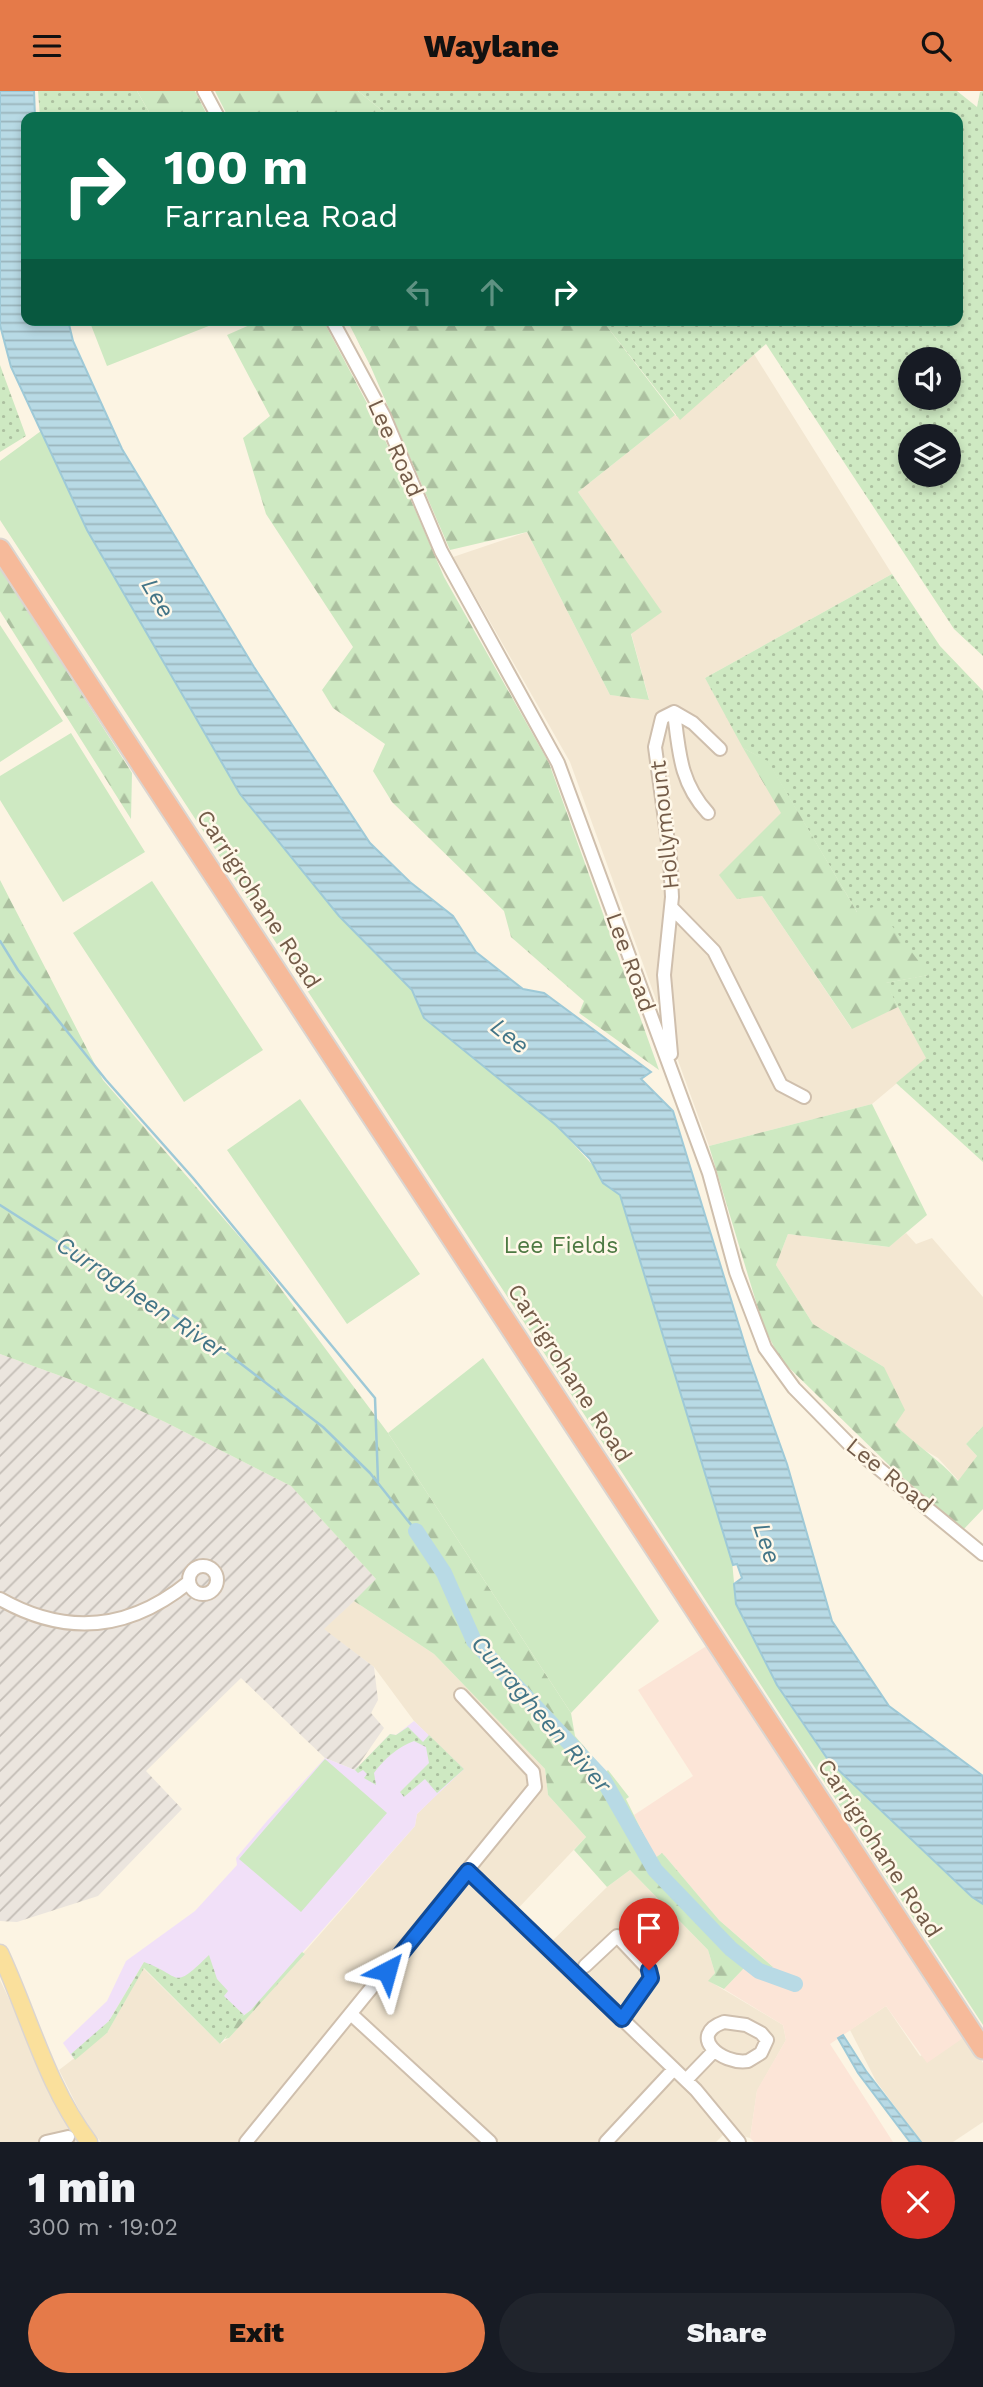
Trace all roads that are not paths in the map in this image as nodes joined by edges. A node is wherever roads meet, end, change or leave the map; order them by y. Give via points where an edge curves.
1 (204, 91) edge
2 (215, 112) edge
3 (335, 326) edge
4 (0, 549) edge
5 (674, 712) junction
6 (720, 749) dead end
7 (708, 813) dead end
8 (671, 907) junction
9 (672, 1071) junction
10 (804, 1097) dead end
11 (983, 1554) edge
12 (188, 1582) dead end
13 (0, 1599) edge
14 (461, 1695) dead end
15 (468, 1871) junction
16 (0, 1953) edge
17 (585, 1966) dead end
18 (351, 2014) junction
19 (622, 2019) junction
20 (983, 2049) edge
21 (713, 2052) junction
22 (674, 2069) junction
23 (686, 2080) junction
24 (68, 2137) dead end
25 (46, 2142) edge
26 (89, 2142) edge
27 (246, 2142) edge
28 (490, 2142) edge
29 (606, 2142) edge
30 (739, 2142) edge

1 - 2 street
3 - 9 street, Lee Road via 384,417 441,551 558,763
4 - 20 highway, Carrigrohane Road
5 - 6 street via 694,723
5 - 7 street, Hollymount via 686,784
5 - 8 street, Hollymount via 662,718 655,747 670,857
8 - 9 street, Hollymount via 664,975
8 - 10 street via 714,950 781,1085
9 - 11 street, Lee Road via 765,1348 794,1388 850,1445
12 - 13 street via 160,1604 102,1624 41,1617
14 - 15 street via 533,1772 535,1787
15 - 18 street
15 - 19 street
16 - 26 main road via 52,2077
17 - 19 street via 617,1936 649,1970 651,1978
18 - 27 street
18 - 28 street
19 - 22 street
21 - 21 street via 709,2035 724,2022 746,2025 767,2040 761,2053 748,2061 730,2061
21 - 23 street
22 - 23 street
22 - 29 street
23 - 30 street
24 - 25 street

